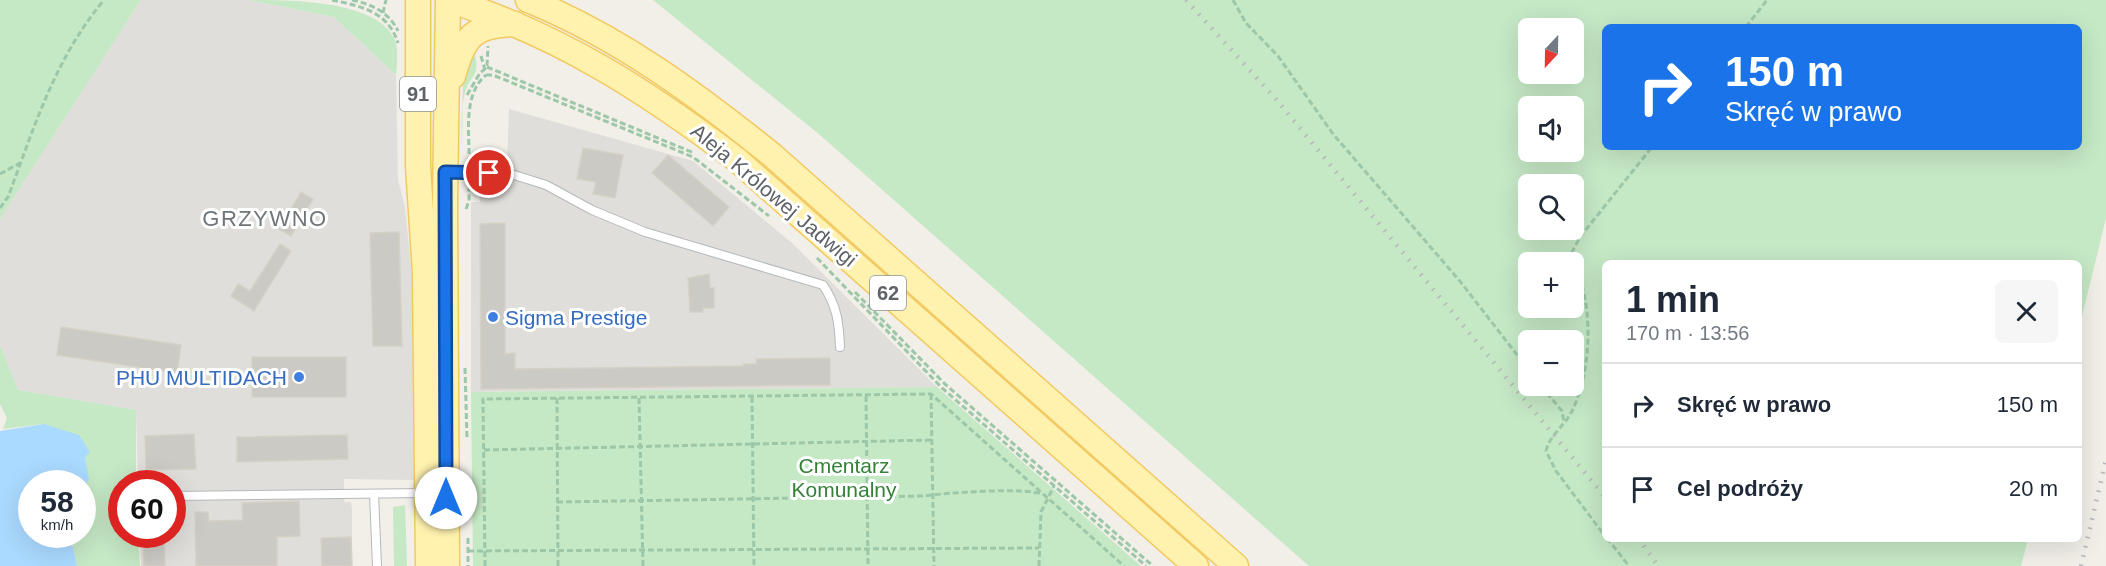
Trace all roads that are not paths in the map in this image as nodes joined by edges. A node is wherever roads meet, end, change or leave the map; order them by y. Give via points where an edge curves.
1 (418, 0) edge
2 (448, 0) edge
3 (528, 0) edge
4 (517, 24) junction
5 (446, 101) junction
6 (444, 178) junction
7 (840, 347) dead end
8 (426, 493) junction
9 (374, 494) junction
10 (186, 496) edge
11 (376, 566) edge
12 (428, 566) edge
13 (447, 566) edge
14 (1196, 566) edge
15 (1236, 566) edge

1 - 6 main road, 91
2 - 4 main road, Aleja Królowej Jadwigi / 62
2 - 5 main road, 91
3 - 15 main road, Aleja Królowej Jadwigi / 62 via 628,50 679,83 755,142
4 - 5 main road via 479,30 462,45
4 - 14 main road, Aleja Królowej Jadwigi / 62 via 622,78 736,159
5 - 6 main road, 91
6 - 7 lane via 508,173 546,185 645,232 823,285 839,317
6 - 8 main road, 91 via 425,273
6 - 13 main road, 91
8 - 9 lane
8 - 12 main road, 91
9 - 10 lane
9 - 11 lane

